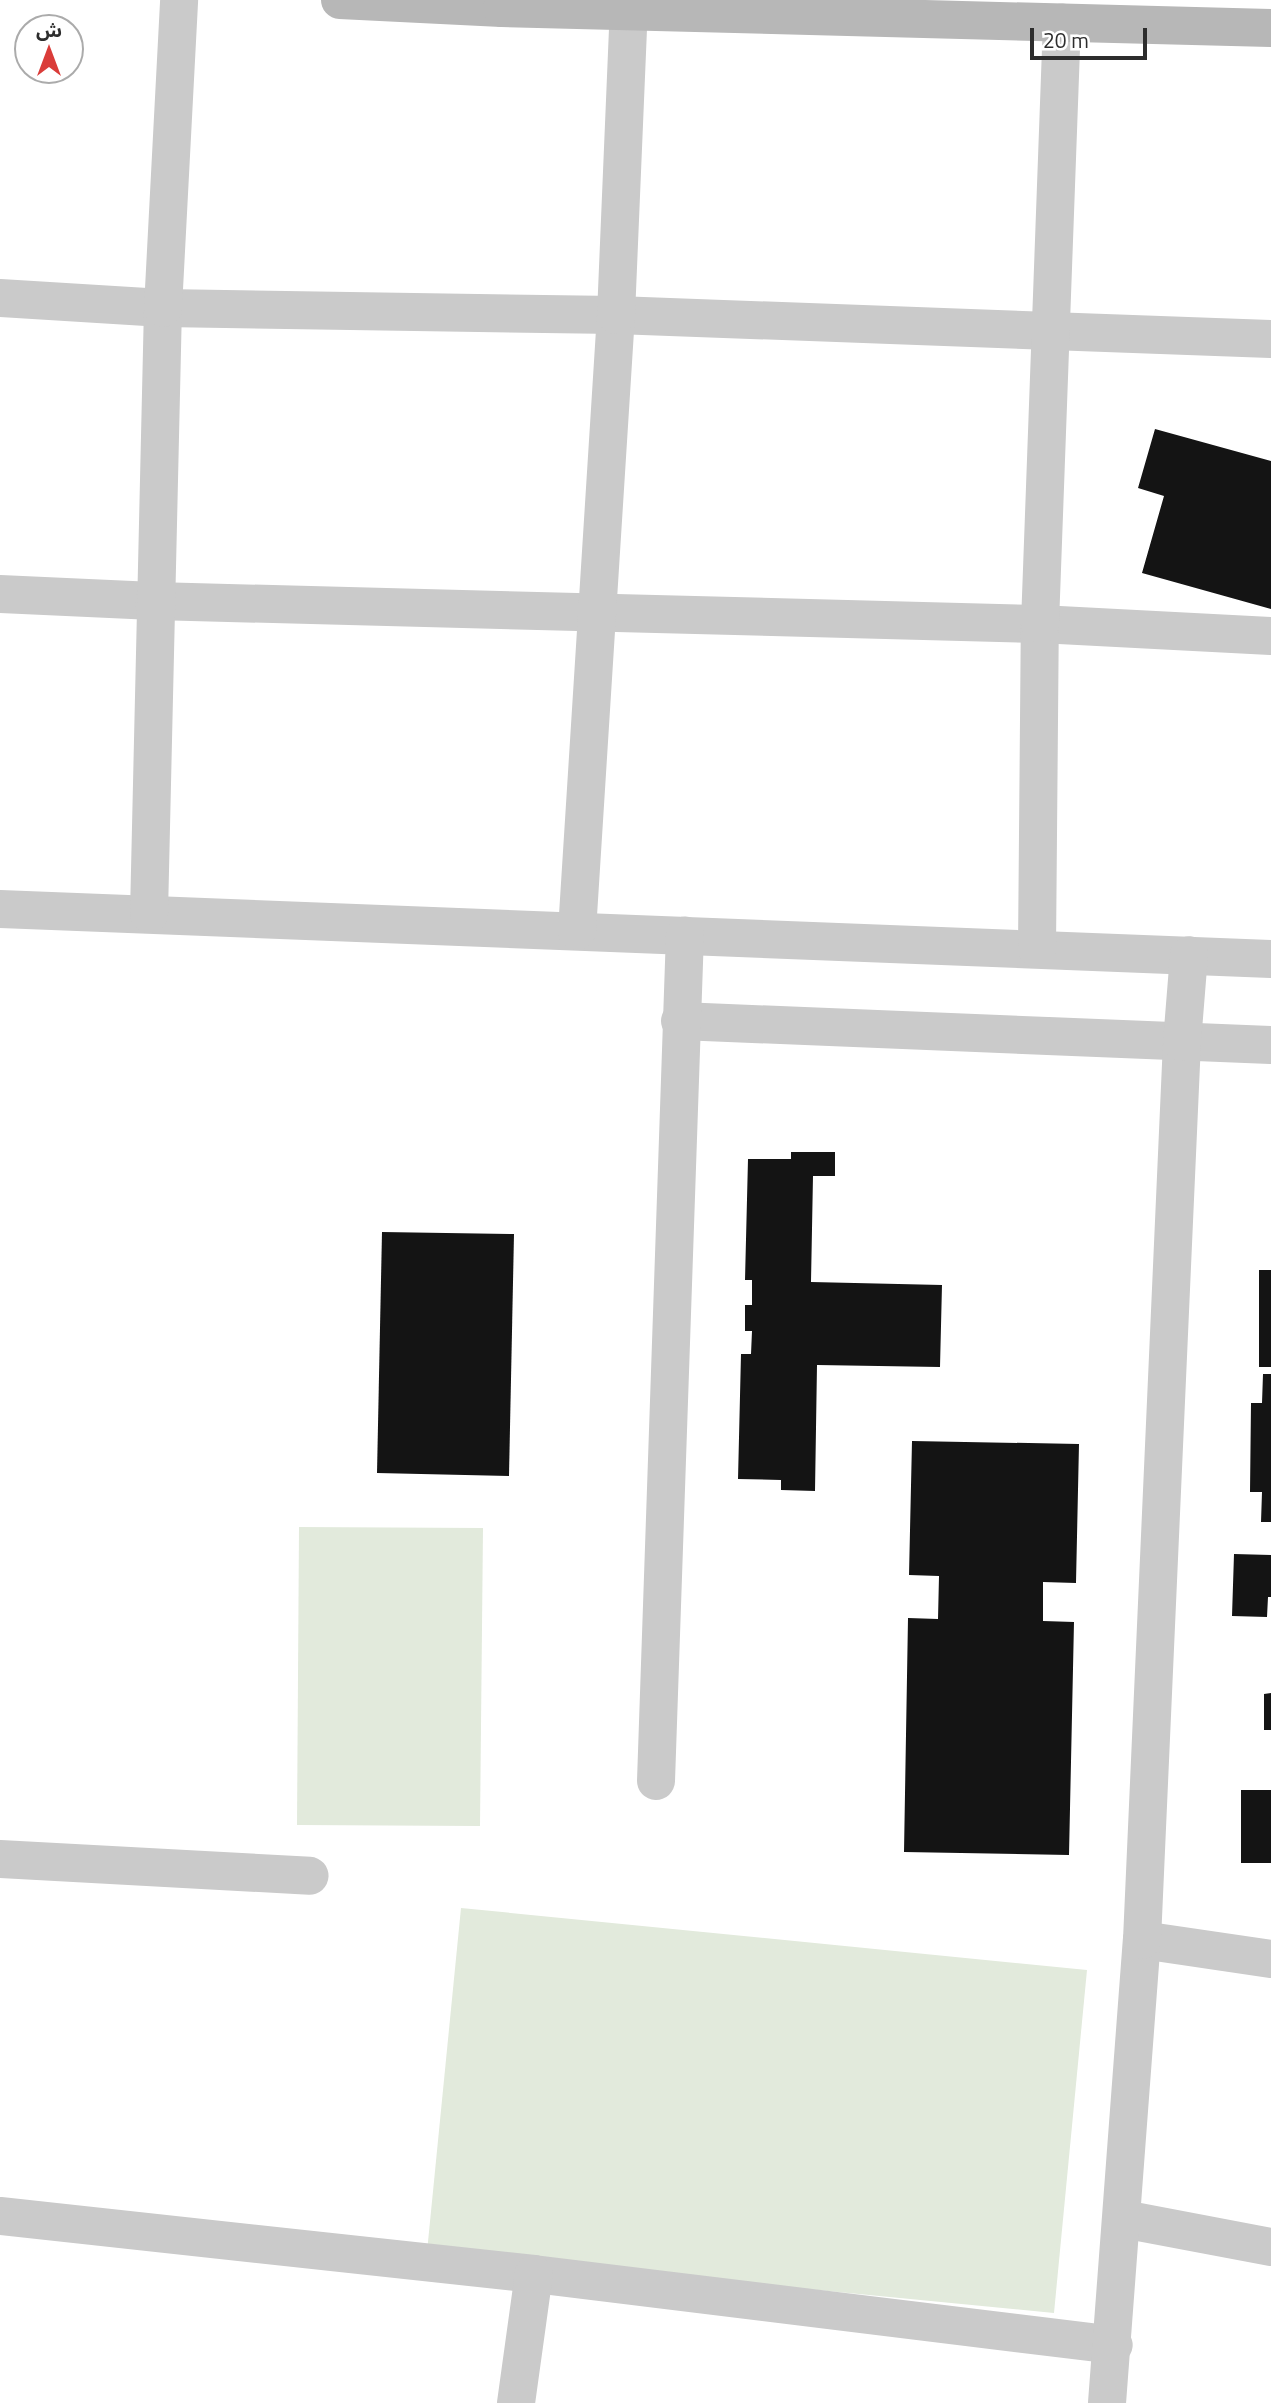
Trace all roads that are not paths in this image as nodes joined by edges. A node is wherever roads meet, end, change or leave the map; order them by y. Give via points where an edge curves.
1 (180, 0) edge
2 (340, 0) edge
3 (629, 11) junction
4 (1062, 22) junction
5 (1271, 28) edge
6 (0, 298) edge
7 (163, 308) junction
8 (616, 315) junction
9 (1053, 332) junction
10 (1271, 339) edge
11 (0, 593) edge
12 (154, 601) junction
13 (596, 611) junction
14 (1040, 624) junction
15 (1271, 636) edge
16 (0, 909) edge
17 (149, 915) junction
18 (577, 931) junction
19 (685, 935) junction
20 (1037, 949) junction
21 (1189, 956) junction
22 (1271, 958) edge
23 (680, 1021) junction
24 (1182, 1042) junction
25 (1271, 1045) edge
26 (656, 1781) dead end
27 (0, 1859) edge
28 (310, 1876) dead end
29 (1142, 1940) junction
30 (1271, 1959) edge
31 (0, 2216) edge
32 (1123, 2219) junction
33 (1271, 2247) edge
34 (534, 2274) junction
35 (1114, 2344) junction
36 (516, 2403) edge
37 (1107, 2403) edge

1 - 7 street
2 - 3 main road
3 - 4 main road
3 - 8 street
4 - 5 main road
4 - 9 street
6 - 7 street
7 - 8 street
7 - 12 street
8 - 9 street
8 - 13 street
9 - 10 street
9 - 14 street
11 - 12 street
12 - 13 street
12 - 17 street
13 - 14 street
13 - 18 street
14 - 15 street
14 - 20 street
16 - 17 street
17 - 18 street
18 - 19 street
19 - 20 street
19 - 23 street
20 - 21 street
21 - 22 street
21 - 24 street
23 - 24 street
23 - 26 street
24 - 25 street
24 - 29 street
27 - 28 street
29 - 30 street
29 - 32 street
31 - 34 street
32 - 33 street
32 - 35 street
34 - 35 street
34 - 36 street
35 - 37 street

